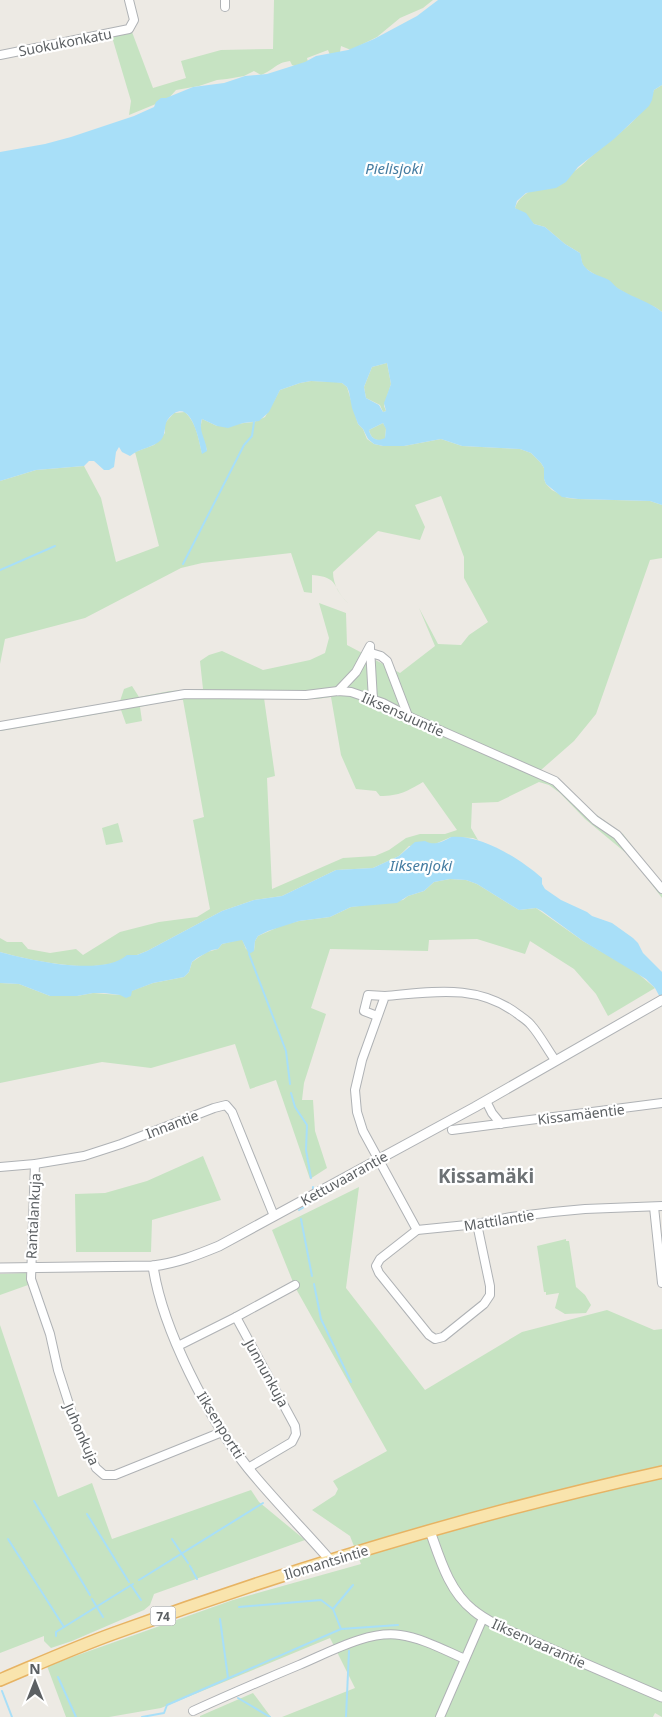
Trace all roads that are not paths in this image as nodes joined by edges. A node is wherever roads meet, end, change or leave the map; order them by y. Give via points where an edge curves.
1 (129, 0) edge
2 (0, 55) edge
3 (371, 653) junction
4 (338, 691) junction
5 (373, 700) junction
6 (408, 716) junction
7 (0, 726) edge
8 (662, 889) edge
9 (385, 996) junction
10 (661, 1001) edge
11 (377, 1016) junction
12 (555, 1060) junction
13 (486, 1101) junction
14 (662, 1103) edge
15 (501, 1124) junction
16 (452, 1130) dead end
17 (378, 1159) junction
18 (35, 1164) junction
19 (0, 1167) edge
20 (658, 1207) edge
21 (274, 1216) junction
22 (477, 1224) junction
23 (416, 1230) junction
24 (153, 1266) junction
25 (0, 1268) edge
26 (31, 1269) junction
27 (662, 1283) edge
28 (295, 1285) dead end
29 (236, 1317) junction
30 (178, 1346) junction
31 (222, 1432) junction
32 (248, 1468) junction
33 (662, 1472) edge
34 (430, 1531) junction
35 (330, 1560) junction
36 (484, 1618) junction
37 (465, 1658) junction
38 (0, 1680) edge
39 (662, 1697) edge
40 (193, 1711) dead end
41 (440, 1717) edge

1 - 2 street, Suokukonkatu via 134,20 129,30
3 - 4 street via 370,646 356,672
3 - 5 street
3 - 6 street via 387,661
4 - 5 street, Iiksensuuntie
4 - 7 street, Iiksensuuntie via 306,695 186,694
5 - 6 street, Iiksensuuntie
6 - 8 street, Iiksensuuntie via 555,781 595,820 618,835
9 - 11 street
9 - 11 street via 368,995 364,1011
9 - 12 street via 456,992 489,998 506,1005 530,1024
10 - 12 street, Kettuvaarantie
11 - 17 street via 355,1090 363,1131
12 - 13 street, Kettuvaarantie
13 - 15 street
13 - 17 street, Kettuvaarantie
14 - 15 street, Kissamäentie
15 - 16 street, Kissamäentie
17 - 21 street, Kettuvaarantie
17 - 23 street
18 - 19 street, Innantie
18 - 21 street, Innantie via 84,1156 226,1105 232,1112
18 - 26 street, Rantalankuja
20 - 22 street, Mattilantie via 584,1209
20 - 27 street
21 - 24 street, Kettuvaarantie via 219,1246 187,1259
22 - 23 street, Mattilantie
22 - 23 street via 490,1295 484,1304 442,1338 435,1339 416,1320 376,1266 380,1259
24 - 26 street, Kettuvaarantie
24 - 30 street, Iiksenportti via 160,1302
25 - 26 street, Kettuvaarantie
26 - 31 street, Juhonkuja via 31,1279 75,1424 96,1468 104,1475 115,1475
28 - 29 street
29 - 30 street
29 - 32 street, Junnunkuja via 295,1426 296,1434 292,1442
30 - 31 street, Iiksenportti
31 - 32 street, Iiksenportti
32 - 35 street, Iiksenportti
33 - 34 main road, Ilomantsintie / 74
34 - 35 main road, Ilomantsintie / 74
34 - 36 street, Iiksenvaarantie via 451,1584
35 - 38 main road, Ilomantsintie / 74 via 114,1633
36 - 37 street
36 - 39 street, Iiksenvaarantie
37 - 40 street via 413,1638 375,1636
37 - 41 street

